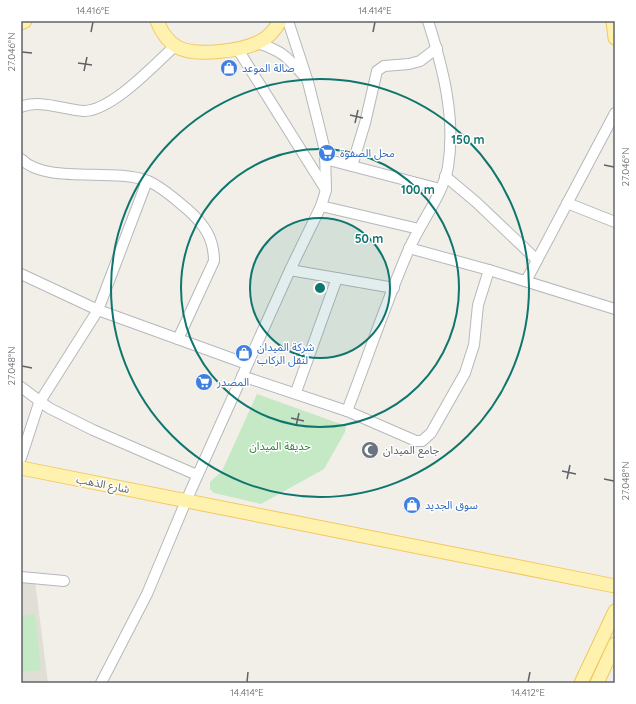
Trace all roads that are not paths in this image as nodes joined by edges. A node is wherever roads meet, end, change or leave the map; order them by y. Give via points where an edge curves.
1 (25, 21) edge
2 (157, 21) edge
3 (280, 21) edge
4 (288, 21) edge
5 (428, 21) edge
6 (613, 21) edge
7 (21, 23) edge
8 (615, 38) edge
9 (258, 43) junction
10 (176, 46) junction
11 (237, 48) junction
12 (437, 48) junction
13 (308, 82) junction
14 (21, 107) edge
15 (615, 113) edge
16 (21, 159) edge
17 (325, 159) junction
18 (352, 166) junction
19 (446, 176) junction
20 (147, 181) junction
21 (440, 189) junction
22 (326, 190) junction
23 (567, 203) junction
24 (321, 206) junction
25 (615, 222) edge
26 (419, 229) junction
27 (409, 248) junction
28 (537, 260) junction
29 (290, 270) junction
30 (489, 270) junction
31 (21, 274) edge
32 (337, 278) junction
33 (526, 281) junction
34 (394, 288) junction
35 (615, 309) edge
36 (98, 310) junction
37 (178, 339) junction
38 (247, 364) junction
39 (242, 376) junction
40 (21, 387) edge
41 (296, 392) junction
42 (39, 403) junction
43 (347, 411) junction
44 (21, 458) edge
45 (21, 468) edge
46 (197, 475) junction
47 (186, 501) junction
48 (21, 576) edge
49 (64, 581) dead end
50 (615, 586) edge
51 (615, 611) edge
52 (615, 644) edge
53 (101, 683) edge
54 (581, 683) edge
55 (597, 683) edge

1 - 7 main road
2 - 10 main road via 165,36
3 - 9 main road via 268,36
4 - 13 street
5 - 12 street
6 - 8 main road
9 - 11 main road
9 - 13 street via 288,56
10 - 11 main road via 193,52
10 - 14 street via 123,92 102,106 87,111 31,104
11 - 22 street
12 - 18 street via 420,62 384,66 377,71
12 - 19 street via 448,101 450,128
13 - 17 street
15 - 23 street
16 - 20 street via 26,164 43,170 85,175 118,175
17 - 18 street
17 - 22 street
18 - 21 street
19 - 21 street
19 - 28 street
20 - 36 street
20 - 37 street via 174,198 194,216 211,238 214,248 214,261 209,274
21 - 26 street
22 - 24 street
23 - 25 street
23 - 28 street
24 - 26 street
24 - 29 street
26 - 27 street
27 - 30 street
27 - 34 street
28 - 33 street
29 - 32 street
29 - 38 street
30 - 33 street
30 - 43 street via 478,305 474,345 465,373 436,427 427,438 416,441
31 - 36 street
32 - 34 street
32 - 41 street
33 - 35 street
34 - 43 street
36 - 37 street
36 - 42 street
37 - 38 street
38 - 39 street
39 - 41 street
39 - 46 street
40 - 42 street
41 - 43 street
42 - 44 street
42 - 46 street via 93,430
45 - 47 main road, شارع الذهب
46 - 47 street
47 - 50 main road, شارع الذهب
47 - 53 street via 147,594
48 - 49 street
51 - 54 main road
52 - 55 main road

